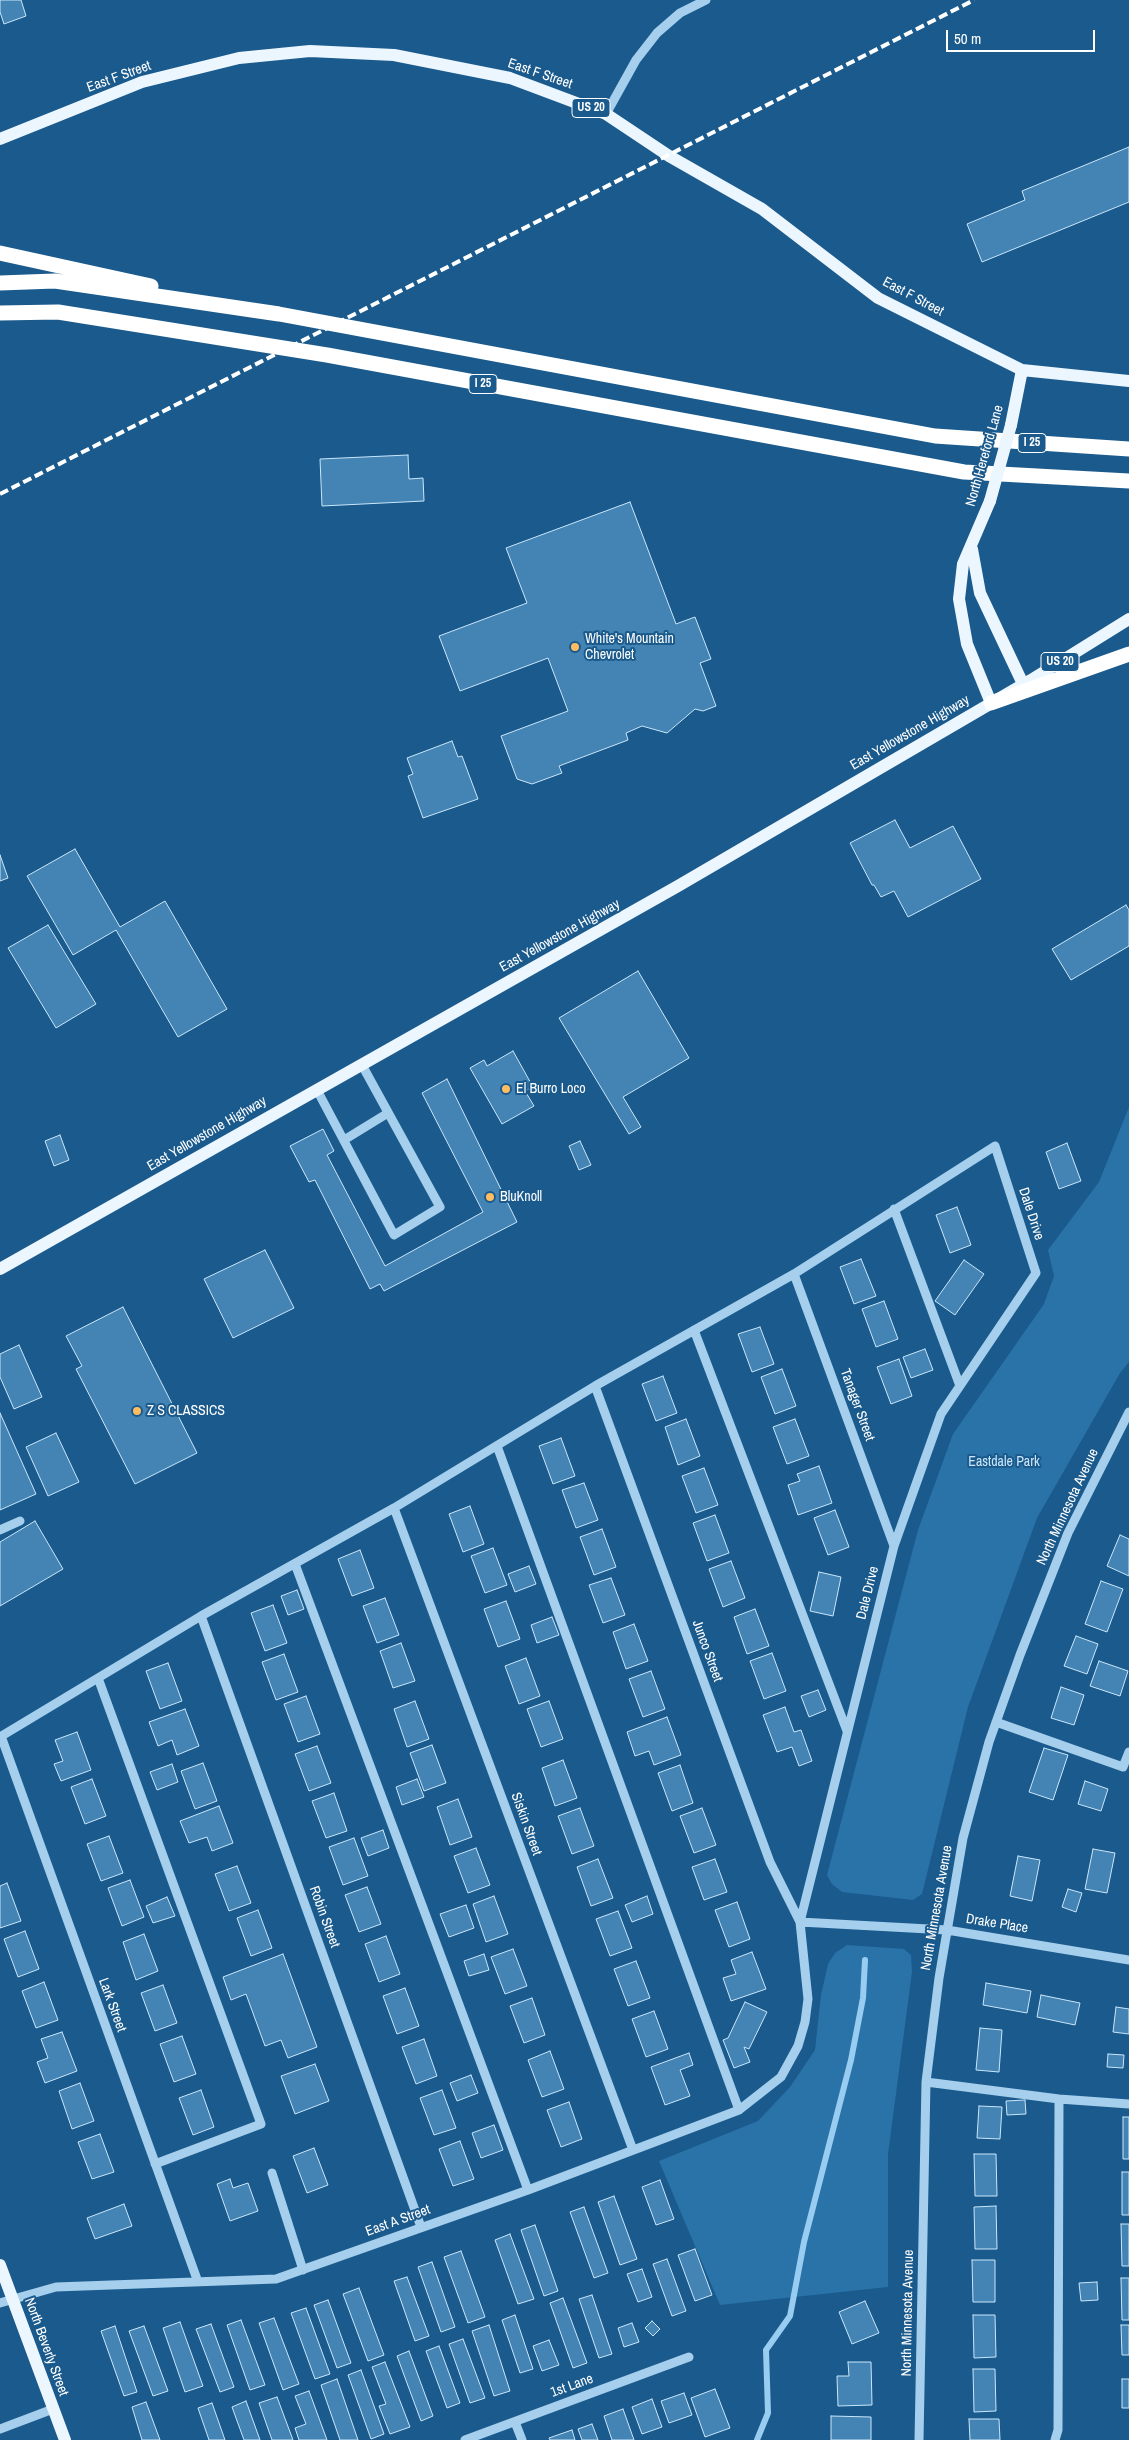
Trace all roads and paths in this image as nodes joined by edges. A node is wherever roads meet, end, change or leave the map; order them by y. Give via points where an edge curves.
1 (706, 0) edge
2 (606, 114) junction
3 (0, 139) edge
4 (0, 253) edge
5 (0, 283) edge
6 (0, 313) edge
7 (279, 314) junction
8 (1022, 370) junction
9 (1129, 381) edge
10 (1129, 449) edge
11 (1129, 481) edge
12 (972, 548) junction
13 (1129, 619) edge
14 (1129, 654) edge
15 (1023, 684) junction
16 (991, 703) junction
17 (362, 1065) junction
18 (317, 1090) junction
19 (388, 1113) junction
20 (344, 1140) junction
21 (894, 1209) junction
22 (0, 1269) edge
23 (794, 1274) junction
24 (694, 1330) junction
25 (595, 1386) junction
26 (960, 1386) junction
27 (1129, 1412) edge
28 (496, 1446) junction
29 (394, 1508) junction
30 (20, 1521) dead end
31 (0, 1530) edge
32 (894, 1546) junction
33 (294, 1564) junction
34 (201, 1616) junction
35 (98, 1678) junction
36 (996, 1722) junction
37 (848, 1731) junction
38 (1, 1737) edge
39 (1129, 1752) edge
40 (800, 1922) junction
41 (947, 1930) junction
42 (1129, 1960) edge
43 (781, 2077) joint
44 (926, 2082) junction
45 (1059, 2099) junction
46 (1129, 2104) edge
47 (739, 2110) junction
48 (633, 2150) junction
49 (155, 2164) junction
50 (272, 2173) dead end
51 (528, 2190) junction
52 (421, 2227) junction
53 (0, 2265) edge
54 (303, 2270) junction
55 (198, 2282) junction
56 (6, 2301) edge
57 (688, 2357) dead end
58 (53, 2409) junction
59 (515, 2422) junction
60 (0, 2429) edge
61 (64, 2440) edge
62 (465, 2440) edge
63 (522, 2440) edge
64 (919, 2440) edge
65 (1055, 2440) edge

1 - 2 street via 680,13 657,33 636,60
2 - 3 main road, East F Street / US 20 via 510,78 394,54 310,51 239,58 142,82
2 - 8 main road, East F Street / US 20 via 670,156 762,209 878,298
4 - 7 highway
5 - 7 highway, I 25 via 55,281
6 - 11 highway, I 25 via 58,312 308,352 964,472
7 - 10 highway, I 25 via 935,436
8 - 9 main road, East F Street / US 20
8 - 12 main road, North Hereford Lane, bridge via 990,501
12 - 15 main road via 980,593
12 - 16 main road, North Hereford Lane via 963,564 959,604 967,644
13 - 15 main road, East Yellowstone Highway / US 20
14 - 16 highway
15 - 16 main road, East Yellowstone Highway / US 20
16 - 17 main road, East Yellowstone Highway
17 - 18 main road, East Yellowstone Highway
17 - 19 street
18 - 20 street
18 - 22 main road, East Yellowstone Highway
19 - 20 street
19 - 20 street via 440,1207 394,1235
21 - 23 street
21 - 26 street
21 - 26 street, Dale Drive via 995,1146 1036,1272
23 - 24 street
23 - 32 street, Tanager Street
24 - 25 street
24 - 37 street
25 - 28 street
25 - 40 street, Junco Street via 770,1862
26 - 32 street, Dale Drive via 942,1414
27 - 36 street, North Minnesota Avenue via 1068,1533
28 - 29 street
28 - 47 street
29 - 33 street
29 - 48 street, Siskin Street
30 - 31 street
32 - 37 street, Dale Drive
33 - 34 street
33 - 51 street
34 - 35 street
34 - 52 street, Robin Street
35 - 38 street
35 - 49 street via 262,2124
36 - 39 street via 1124,1767
36 - 41 street, North Minnesota Avenue via 963,1838
37 - 40 street, Dale Drive
38 - 49 street, Lark Street
40 - 41 street, Drake Place
40 - 43 street, Dale Drive via 807,1991 805,2022 798,2046
41 - 42 street, Drake Place
41 - 44 street, North Minnesota Avenue
43 - 47 street, East A Street
44 - 45 street
44 - 64 street, North Minnesota Avenue
45 - 46 street
45 - 65 street via 1058,2430
47 - 48 street, East A Street
48 - 51 street, East A Street
49 - 55 street, Lark Street
50 - 54 street
51 - 52 street, East A Street
52 - 54 street, East A Street
53 - 56 main road, North Beverly Street
54 - 55 street, East A Street via 276,2279
55 - 56 street, East A Street via 56,2287
56 - 58 main road, North Beverly Street
57 - 59 street, 1st Lane
58 - 60 street
58 - 61 main road, North Beverly Street
59 - 62 street, 1st Lane
59 - 63 street

